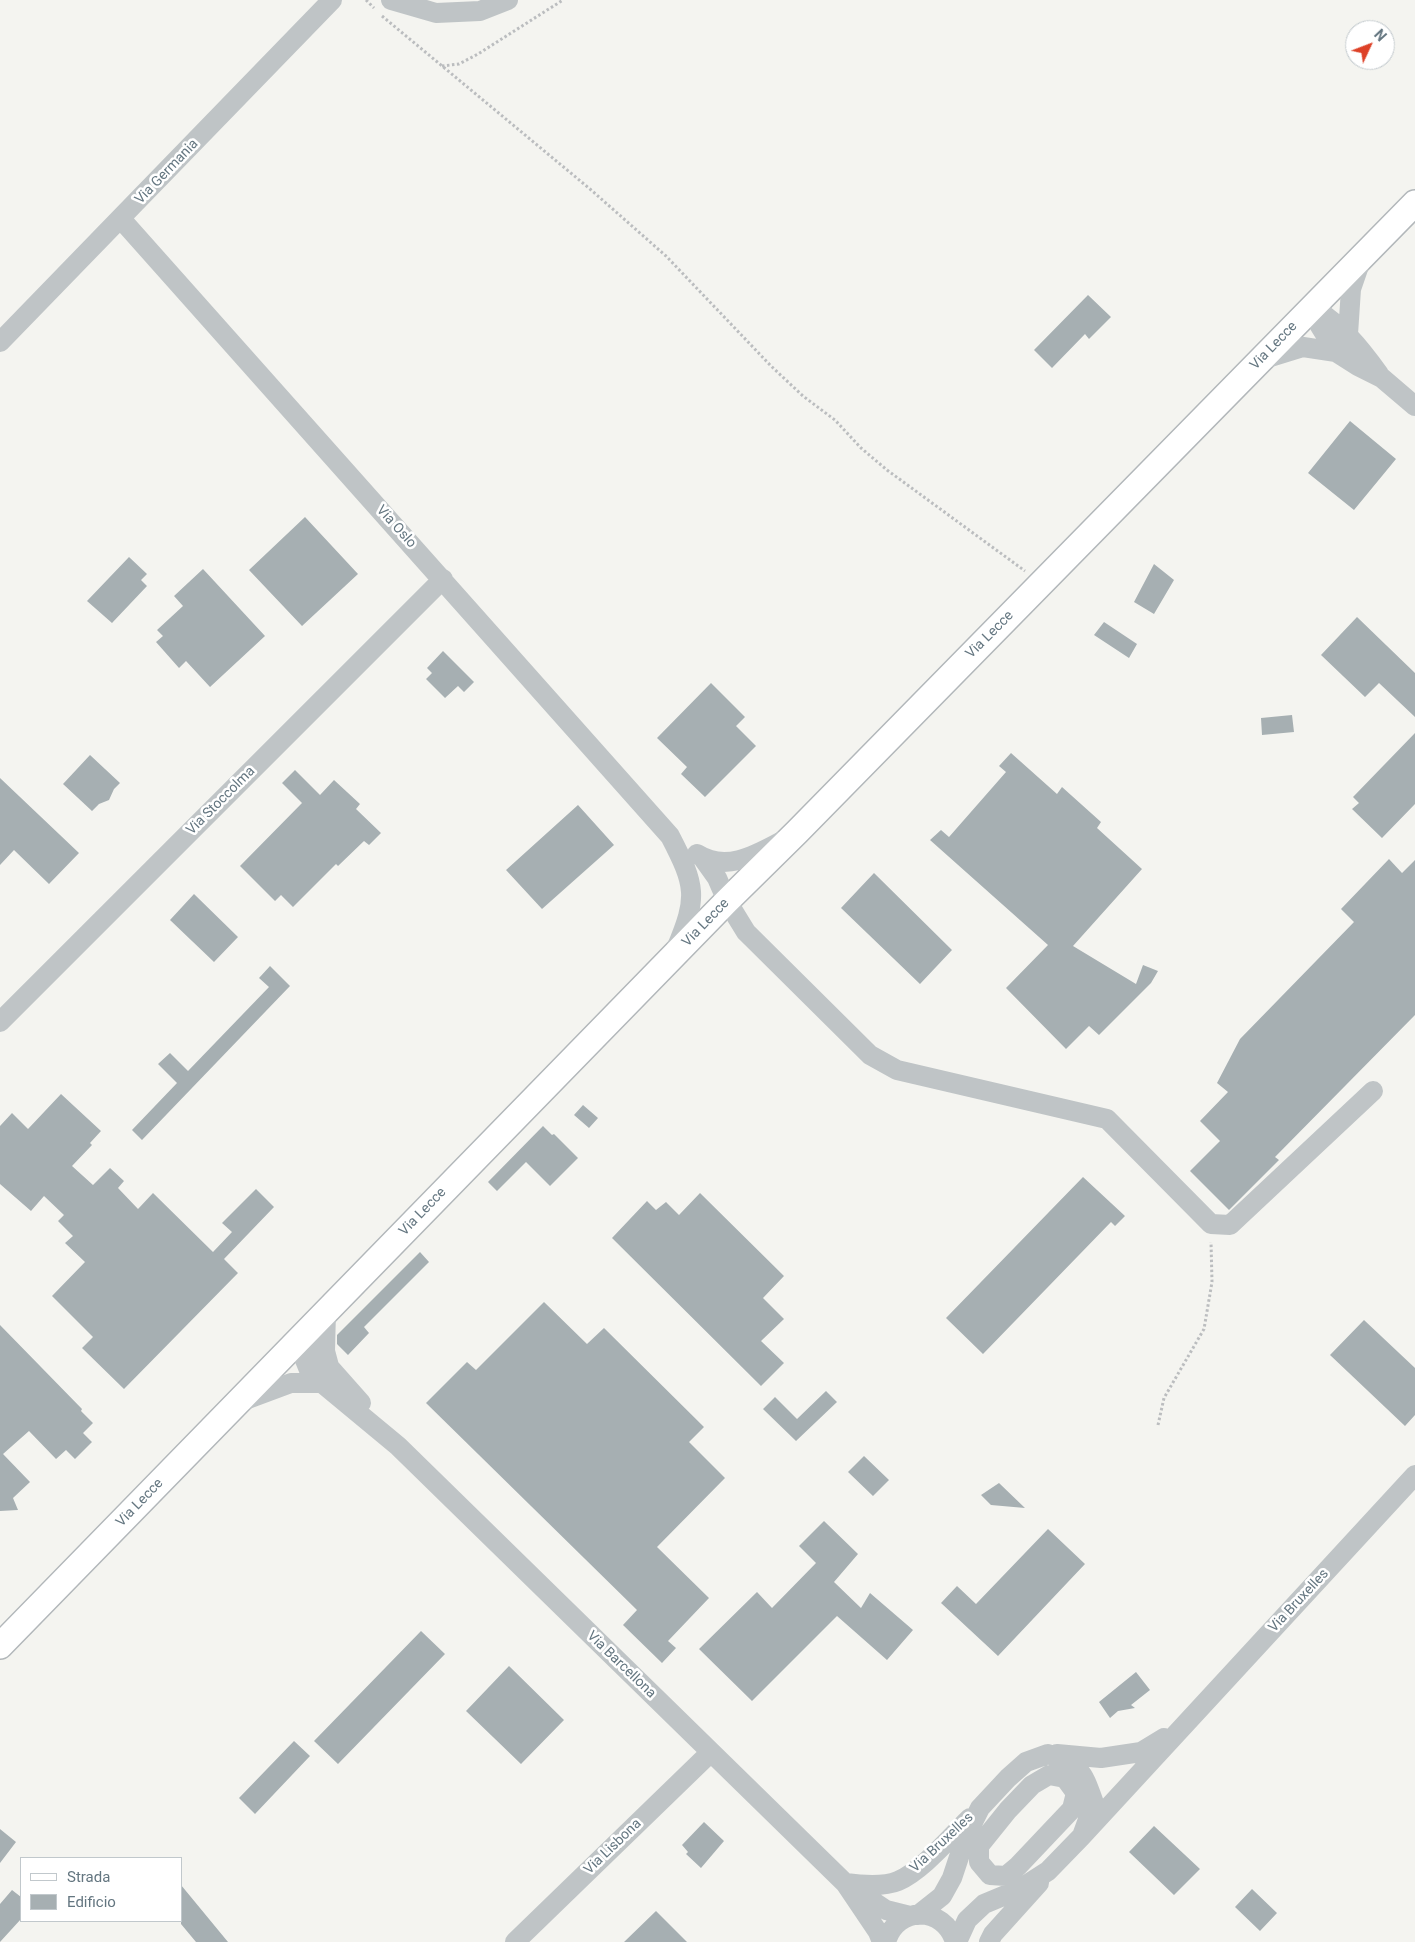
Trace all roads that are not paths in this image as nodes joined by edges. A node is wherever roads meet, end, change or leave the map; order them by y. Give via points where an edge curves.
1 (332, 0) edge
2 (392, 0) edge
3 (508, 0) edge
4 (1415, 203) edge
5 (121, 219) junction
6 (1362, 257) junction
7 (1313, 307) junction
8 (1348, 334) junction
9 (0, 342) edge
10 (1336, 352) junction
11 (1261, 360) junction
12 (1382, 378) junction
13 (1415, 406) edge
14 (443, 579) junction
15 (797, 832) junction
16 (695, 863) junction
17 (728, 900) junction
18 (672, 958) junction
19 (0, 1022) edge
20 (1373, 1091) dead end
21 (326, 1311) junction
22 (297, 1340) junction
23 (326, 1374) junction
24 (238, 1402) junction
25 (1415, 1475) edge
26 (0, 1646) edge
27 (1182, 1726) junction
28 (711, 1752) junction
29 (1048, 1754) junction
30 (986, 1802) junction
31 (1008, 1810) junction
32 (1082, 1836) junction
33 (1042, 1841) junction
34 (1054, 1864) junction
35 (845, 1883) junction
36 (914, 1915) junction
37 (515, 1942) edge
38 (882, 1942) edge
39 (886, 1942) edge
40 (956, 1942) edge
41 (990, 1942) edge

1 - 5 street, Via Germania
2 - 3 street via 436,13 480,11
4 - 6 main road, Via Lecce
5 - 9 street, Via Germania
5 - 14 street, Via Oslo
6 - 7 main road, Via Lecce
6 - 8 street via 1351,289
7 - 8 street
7 - 10 street
7 - 11 main road, Via Lecce
8 - 12 street
10 - 11 street via 1303,347
10 - 12 street
11 - 15 main road, Via Lecce
12 - 13 street
14 - 16 street, Via Oslo
14 - 19 street, Via Stoccolma
15 - 16 street via 750,858
15 - 17 main road, Via Lecce
16 - 17 street via 708,890
16 - 18 street via 687,924
17 - 18 main road, Via Lecce
17 - 20 street via 746,932 870,1056 897,1070 1107,1118 1210,1224 1230,1225
18 - 21 main road, Via Lecce
21 - 22 main road, Via Lecce
21 - 23 street
22 - 23 street, Via Barcellona via 309,1370
22 - 24 main road, Via Lecce
23 - 24 street
23 - 28 street, Via Barcellona
24 - 26 main road, Via Lecce
25 - 27 street, Via Bruxelles
27 - 29 street, Via Bruxelles via 1141,1752 1101,1758
27 - 32 street, Via Bruxelles
28 - 35 street, Via Barcellona
28 - 37 street, Via Lisbona
29 - 30 street, Via Bruxelles via 1026,1762
29 - 32 street, Via Bruxelles via 1071,1762 1084,1776 1094,1803
30 - 31 street
30 - 35 street, Via Bruxelles via 917,1870 897,1882
30 - 36 street, Via Bruxelles via 966,1836 952,1878 942,1896
31 - 33 street via 978,1846 978,1862 990,1875 1006,1876
31 - 33 street via 1032,1785 1049,1776 1065,1778 1076,1792 1072,1809
32 - 34 street, Via Bruxelles
33 - 34 street
34 - 40 street, Via Bruxelles via 1020,1889 984,1904 967,1920
34 - 41 street, Via Bruxelles via 993,1934
35 - 36 street, Via Barcellona via 886,1910
35 - 38 street, Via Barcellona
36 - 39 street, Via Bruxelles via 899,1921
36 - 40 street, Via Bruxelles via 929,1915 939,1920 947,1926

